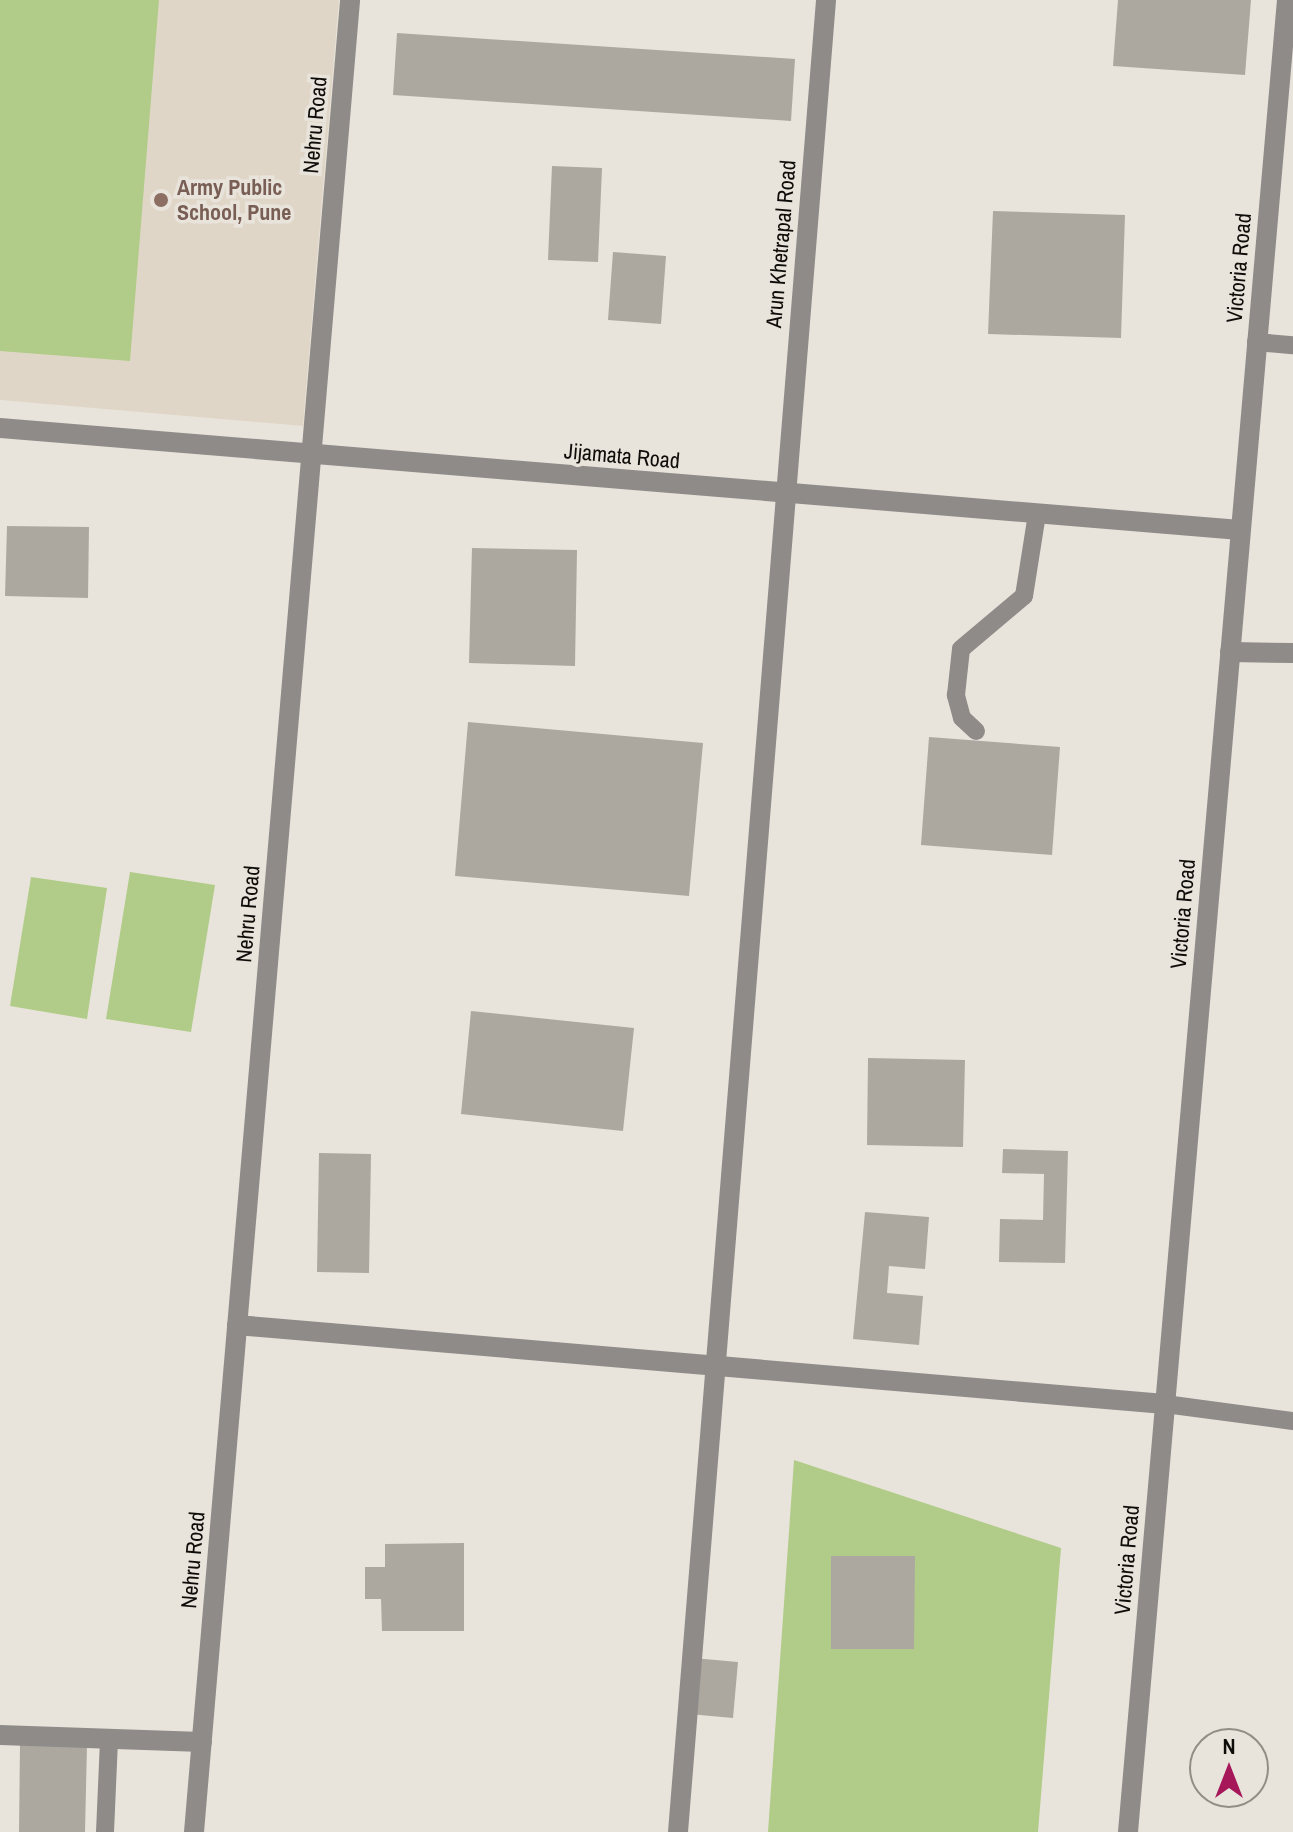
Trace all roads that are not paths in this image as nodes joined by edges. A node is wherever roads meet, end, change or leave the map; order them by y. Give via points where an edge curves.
1 (350, 0) edge
2 (826, 0) edge
3 (1287, 0) edge
4 (1256, 342) junction
5 (1293, 345) edge
6 (0, 428) edge
7 (311, 454) junction
8 (784, 493) junction
9 (1037, 514) junction
10 (1240, 530) junction
11 (1230, 652) junction
12 (1293, 653) edge
13 (976, 731) dead end
14 (237, 1325) junction
15 (711, 1366) junction
16 (1165, 1404) junction
17 (1293, 1421) edge
18 (0, 1735) edge
19 (109, 1739) junction
20 (202, 1742) junction
21 (105, 1832) edge
22 (194, 1832) edge
23 (678, 1832) edge
24 (1128, 1832) edge

1 - 7 street, Nehru Road
2 - 8 street, Arun Khetrapal Road
3 - 4 street, Victoria Road
4 - 5 lane
4 - 10 street, Victoria Road
6 - 7 street, Jijamata Road
7 - 8 street, Jijamata Road
7 - 14 street, Nehru Road
8 - 9 street, Jijamata Road
8 - 15 street, Arun Khetrapal Road
9 - 10 street, Jijamata Road
9 - 13 lane via 1024,596 961,649 956,695 962,718
10 - 11 street, Victoria Road
11 - 12 street
11 - 16 street, Victoria Road
14 - 15 street
14 - 20 street, Nehru Road
15 - 16 street
15 - 23 street, Arun Khetrapal Road
16 - 17 lane
16 - 24 street, Victoria Road
18 - 19 street
19 - 20 street
19 - 21 lane
20 - 22 street, Nehru Road

